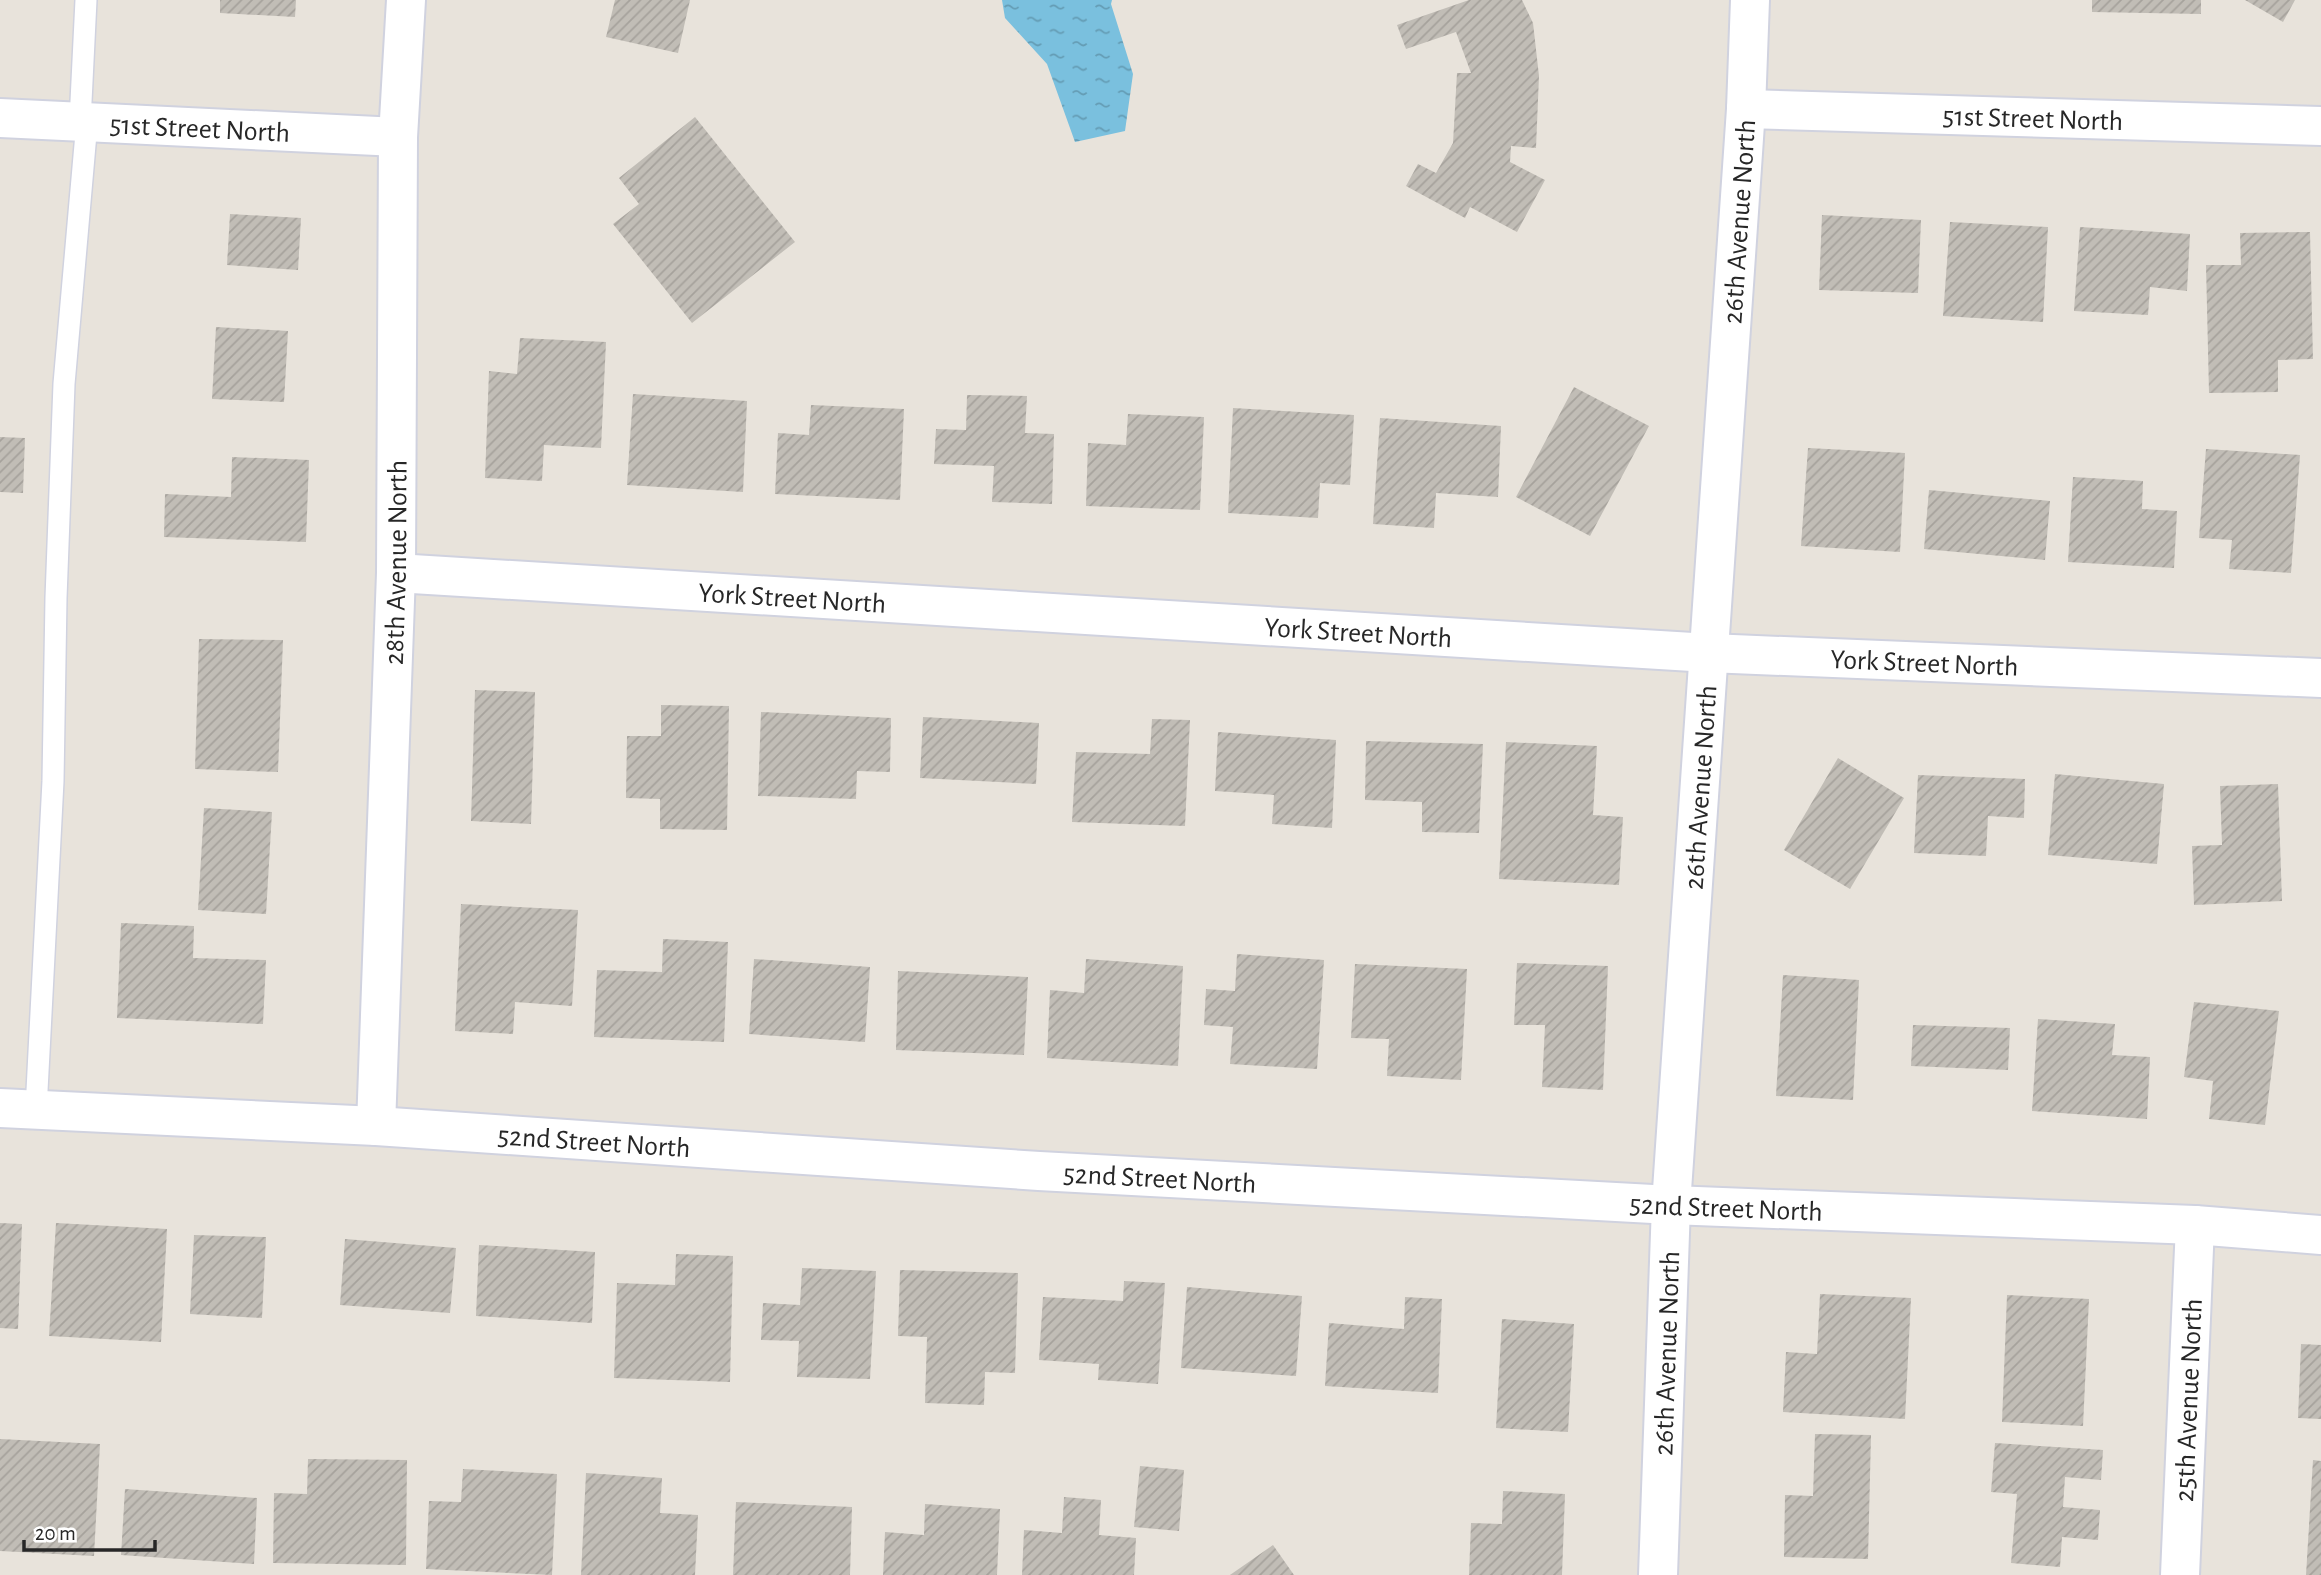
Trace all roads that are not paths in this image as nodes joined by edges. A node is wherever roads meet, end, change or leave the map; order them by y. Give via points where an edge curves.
1 (86, 0) edge
2 (406, 0) edge
3 (1750, 0) edge
4 (1746, 108) junction
5 (0, 118) edge
6 (83, 122) junction
7 (2321, 126) edge
8 (398, 137) junction
9 (396, 573) junction
10 (1709, 653) junction
11 (2321, 678) edge
12 (18, 1109) edge
13 (376, 1126) junction
14 (1671, 1205) junction
15 (2195, 1225) junction
16 (2321, 1236) edge
17 (1658, 1575) edge
18 (2180, 1575) edge

1 - 6 lane
2 - 8 street, 28th Avenue North
3 - 4 street, 26th Avenue North
4 - 7 street, 51st Street North
4 - 10 street, 26th Avenue North
5 - 6 street, 51st Street North
6 - 8 street, 51st Street North
6 - 12 lane via 64,384 54,781
8 - 9 street, 28th Avenue North
9 - 10 street, York Street North
9 - 13 street, 28th Avenue North
10 - 11 street, York Street North
10 - 14 street, 26th Avenue North
12 - 13 street, 52nd Street North
13 - 14 street, 52nd Street North via 1039,1171
14 - 15 street, 52nd Street North
14 - 17 street, 26th Avenue North
15 - 16 street, 52nd Street North
15 - 18 street, 25th Avenue North

